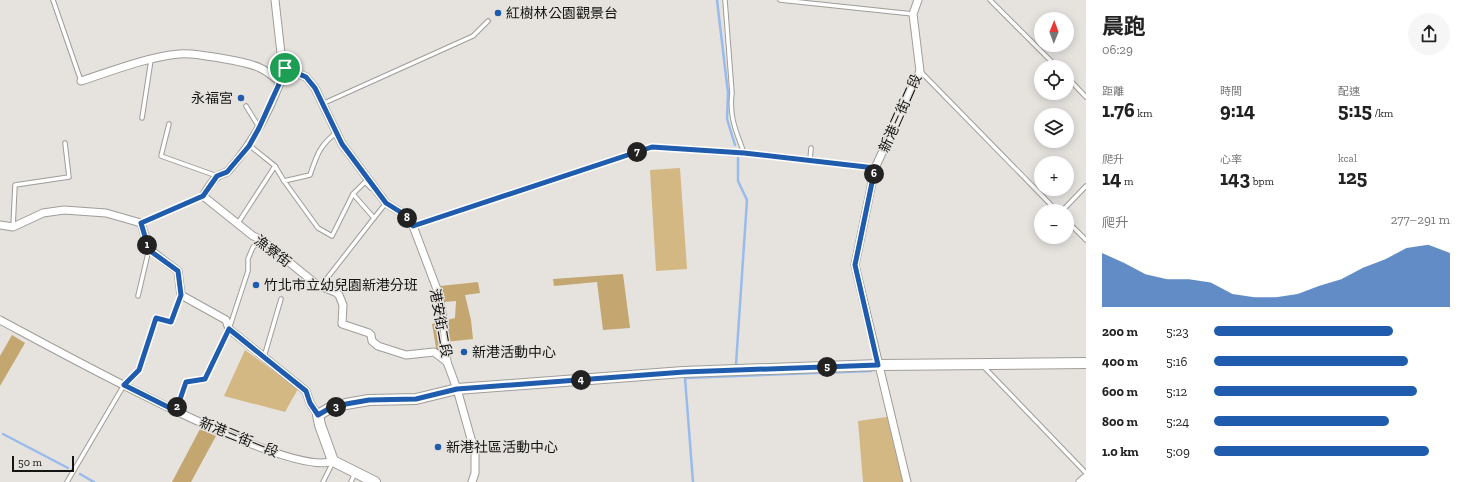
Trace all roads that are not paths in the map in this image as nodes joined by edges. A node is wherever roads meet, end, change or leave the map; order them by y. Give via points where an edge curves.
1 (53, 0) edge
2 (275, 0) edge
3 (725, 0) edge
4 (780, 0) edge
5 (918, 0) edge
6 (990, 0) edge
7 (913, 14) junction
8 (488, 21) dead end
9 (151, 60) junction
10 (1050, 60) edge
11 (285, 68) junction
12 (920, 71) junction
13 (82, 81) joint
14 (280, 82) junction
15 (1074, 85) edge
16 (1086, 97) edge
17 (322, 104) junction
18 (246, 106) dead end
19 (142, 118) dead end
20 (169, 124) dead end
21 (259, 128) junction
22 (337, 132) junction
23 (65, 143) dead end
24 (249, 146) junction
25 (811, 148) dead end
26 (744, 153) junction
27 (810, 160) junction
28 (275, 166) junction
29 (875, 168) junction
30 (217, 176) junction
31 (284, 181) junction
32 (1086, 186) edge
33 (353, 194) junction
34 (380, 195) junction
35 (203, 196) junction
36 (386, 203) junction
37 (1050, 204) edge
38 (1069, 204) edge
39 (374, 218) junction
40 (141, 223) junction
41 (238, 223) junction
42 (0, 225) edge
43 (413, 226) junction
44 (13, 227) junction
45 (1074, 228) edge
46 (262, 240) junction
47 (1086, 240) edge
48 (149, 250) junction
49 (321, 286) junction
50 (181, 295) junction
51 (138, 296) dead end
52 (281, 299) dead end
53 (0, 320) edge
54 (229, 329) junction
55 (264, 357) junction
56 (447, 362) junction
57 (981, 364) junction
58 (1086, 364) edge
59 (878, 365) junction
60 (124, 385) junction
61 (457, 389) junction
62 (176, 411) junction
63 (318, 415) junction
64 (333, 461) junction
65 (356, 472) junction
66 (1086, 473) edge
67 (1086, 477) edge
68 (67, 482) edge
69 (323, 482) edge
70 (351, 482) edge
71 (375, 482) edge
72 (472, 482) edge
73 (907, 482) edge
74 (1080, 482) edge

1 - 13 lane
2 - 11 street via 282,62
3 - 26 lane via 732,93 730,107
4 - 7 lane
5 - 7 street, 新港三街二段
6 - 10 lane
7 - 12 street, 新港三街二段
8 - 17 lane via 473,36
9 - 13 street
9 - 14 street via 180,53 252,64
9 - 19 lane
11 - 14 street
11 - 17 street, 港安街二段 via 306,77 315,88
12 - 29 street, 新港三街二段
12 - 37 lane
14 - 21 street
15 - 16 lane
17 - 22 street, 港安街二段
18 - 21 lane
20 - 30 lane via 161,156
21 - 24 street
22 - 31 lane via 318,152 310,175
22 - 34 street, 港安街二段 via 342,144
23 - 44 lane via 69,177 15,185
24 - 28 lane
24 - 30 street via 227,172
25 - 27 lane
26 - 27 lane
26 - 43 lane via 652,147
27 - 29 lane
28 - 31 lane
28 - 41 lane
29 - 59 street, 新港三街二段 via 855,265
30 - 35 street
31 - 33 lane via 318,228 332,236
32 - 38 lane
33 - 34 lane via 365,182
33 - 39 lane
34 - 36 street, 港安街二段
35 - 40 lane
35 - 41 street, 漁寮街
36 - 39 lane
36 - 43 street, 港安街二段 via 402,213
39 - 49 lane
40 - 44 street via 106,213 64,210 43,214
40 - 48 street
41 - 46 street, 漁寮街
42 - 44 street
43 - 56 street, 港安街二段 via 438,292
45 - 47 lane
46 - 49 street, 漁寮街
46 - 54 lane via 253,247 248,259 248,271
48 - 50 street via 178,271
48 - 51 lane
49 - 56 street, 漁寮街 via 335,292 341,300 342,324 369,333 375,345 406,355 434,352
50 - 54 street via 226,320
50 - 60 lane via 171,322 156,318 139,370
52 - 55 lane
53 - 60 street, 新港三街一段
54 - 55 street
54 - 62 lane via 205,379 186,382
55 - 63 street via 306,391
56 - 61 street, 港安街二段
57 - 58 street
57 - 59 street
57 - 66 lane
59 - 61 street via 684,372
59 - 73 street, 新港三街二段
60 - 62 street, 新港三街一段
60 - 68 lane
61 - 63 street via 416,399 369,400 346,404 330,408
61 - 72 street, 港安街二段 via 475,453
62 - 64 street, 新港三街一段 via 244,442 304,462 327,464
63 - 64 street
64 - 65 street
64 - 69 lane
65 - 70 lane
65 - 71 street
67 - 74 street

